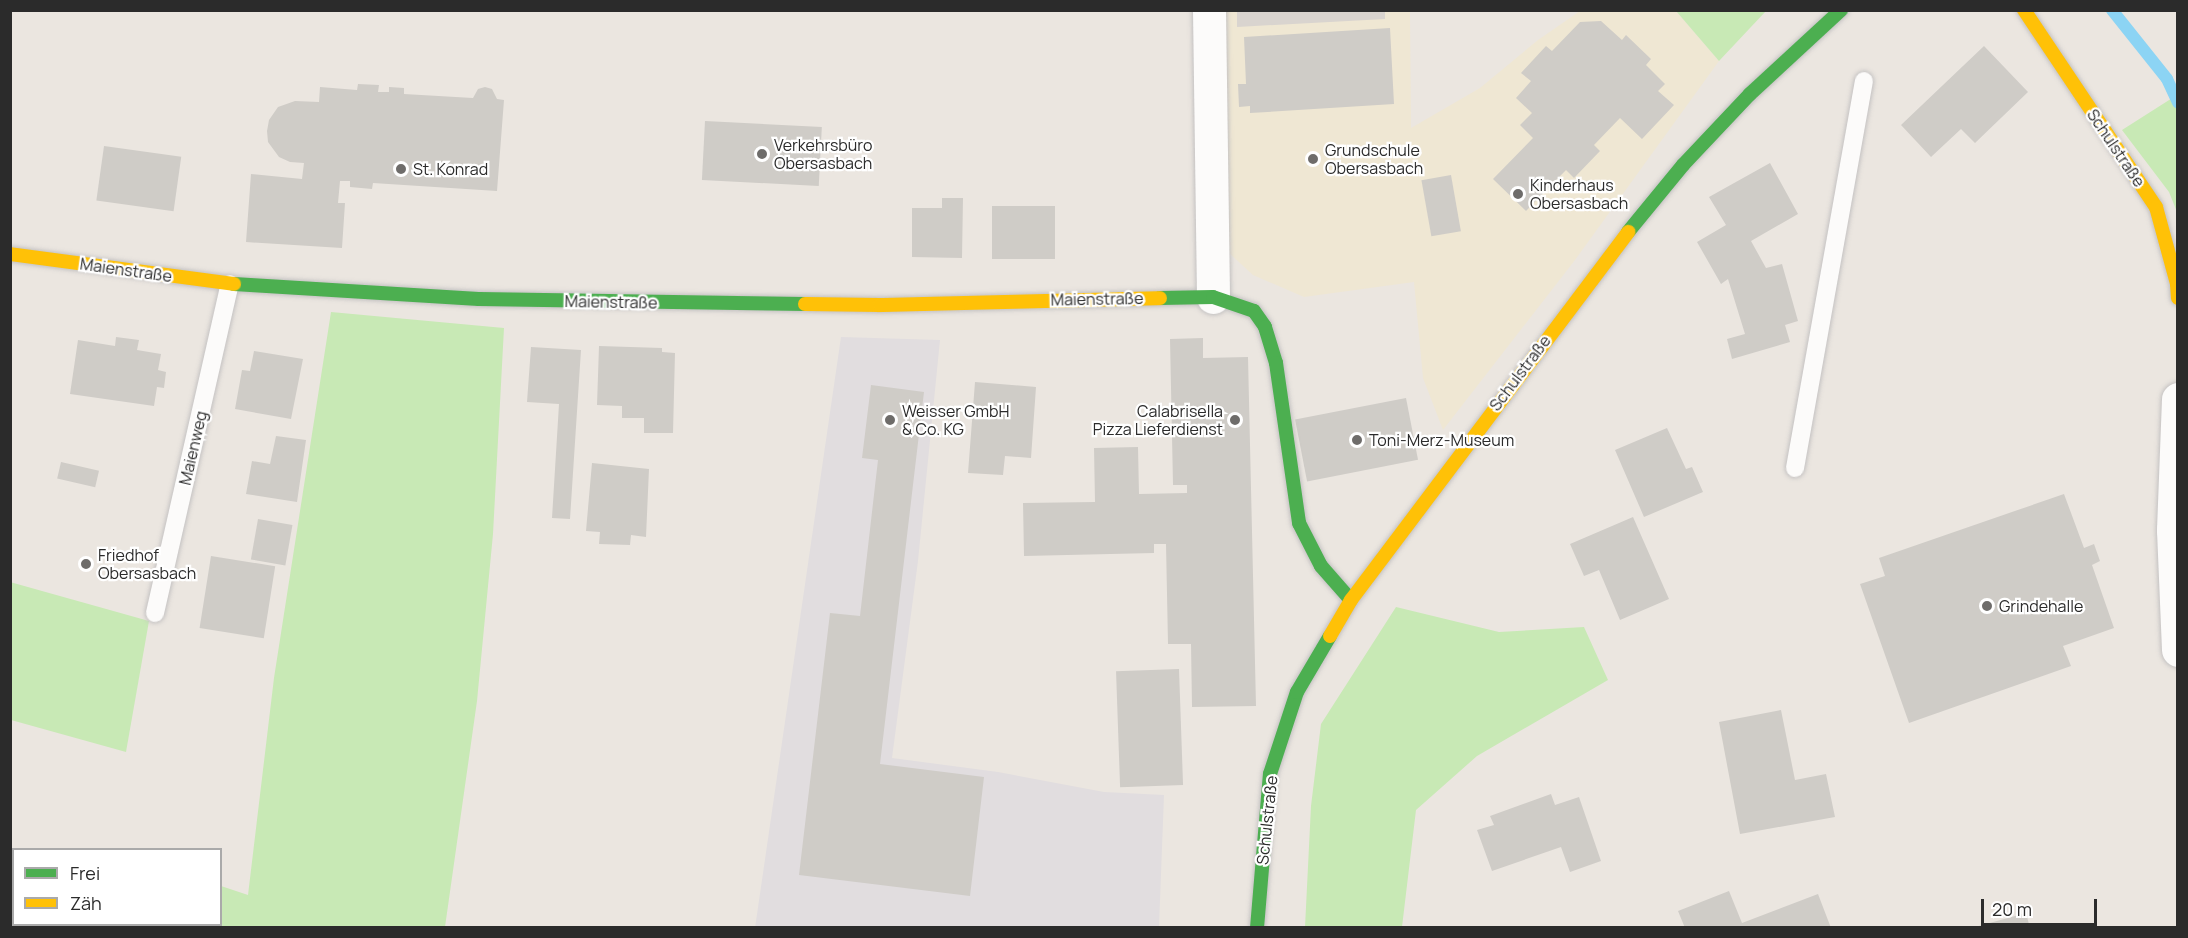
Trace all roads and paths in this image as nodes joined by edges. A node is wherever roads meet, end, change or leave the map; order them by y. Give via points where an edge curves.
1 (1209, 10) edge
2 (1841, 10) edge
3 (2024, 10) edge
4 (1864, 81) dead end
5 (10, 254) edge
6 (481, 280) dead end
7 (230, 284) junction
8 (1214, 297) junction
9 (2178, 298) edge
10 (479, 299) junction
11 (2178, 399) edge
12 (1795, 468) dead end
13 (1351, 600) junction
14 (155, 613) dead end
15 (2178, 650) edge
16 (1257, 927) edge

1 - 8 street via 1215,159
2 - 13 street, Schulstraße via 1750,94 1683,165 1604,261
3 - 9 street, Schulstraße via 2156,207
4 - 12 lane
5 - 7 street, Maienstraße
6 - 10 lane
7 - 10 street, Maienstraße
7 - 14 lane, Maienweg
8 - 10 street, Maienstraße via 880,304
8 - 13 street, Maienstraße via 1254,311 1265,327 1276,363 1299,523 1321,566
11 - 15 street via 2173,530
13 - 16 street, Schulstraße via 1297,692 1270,774

